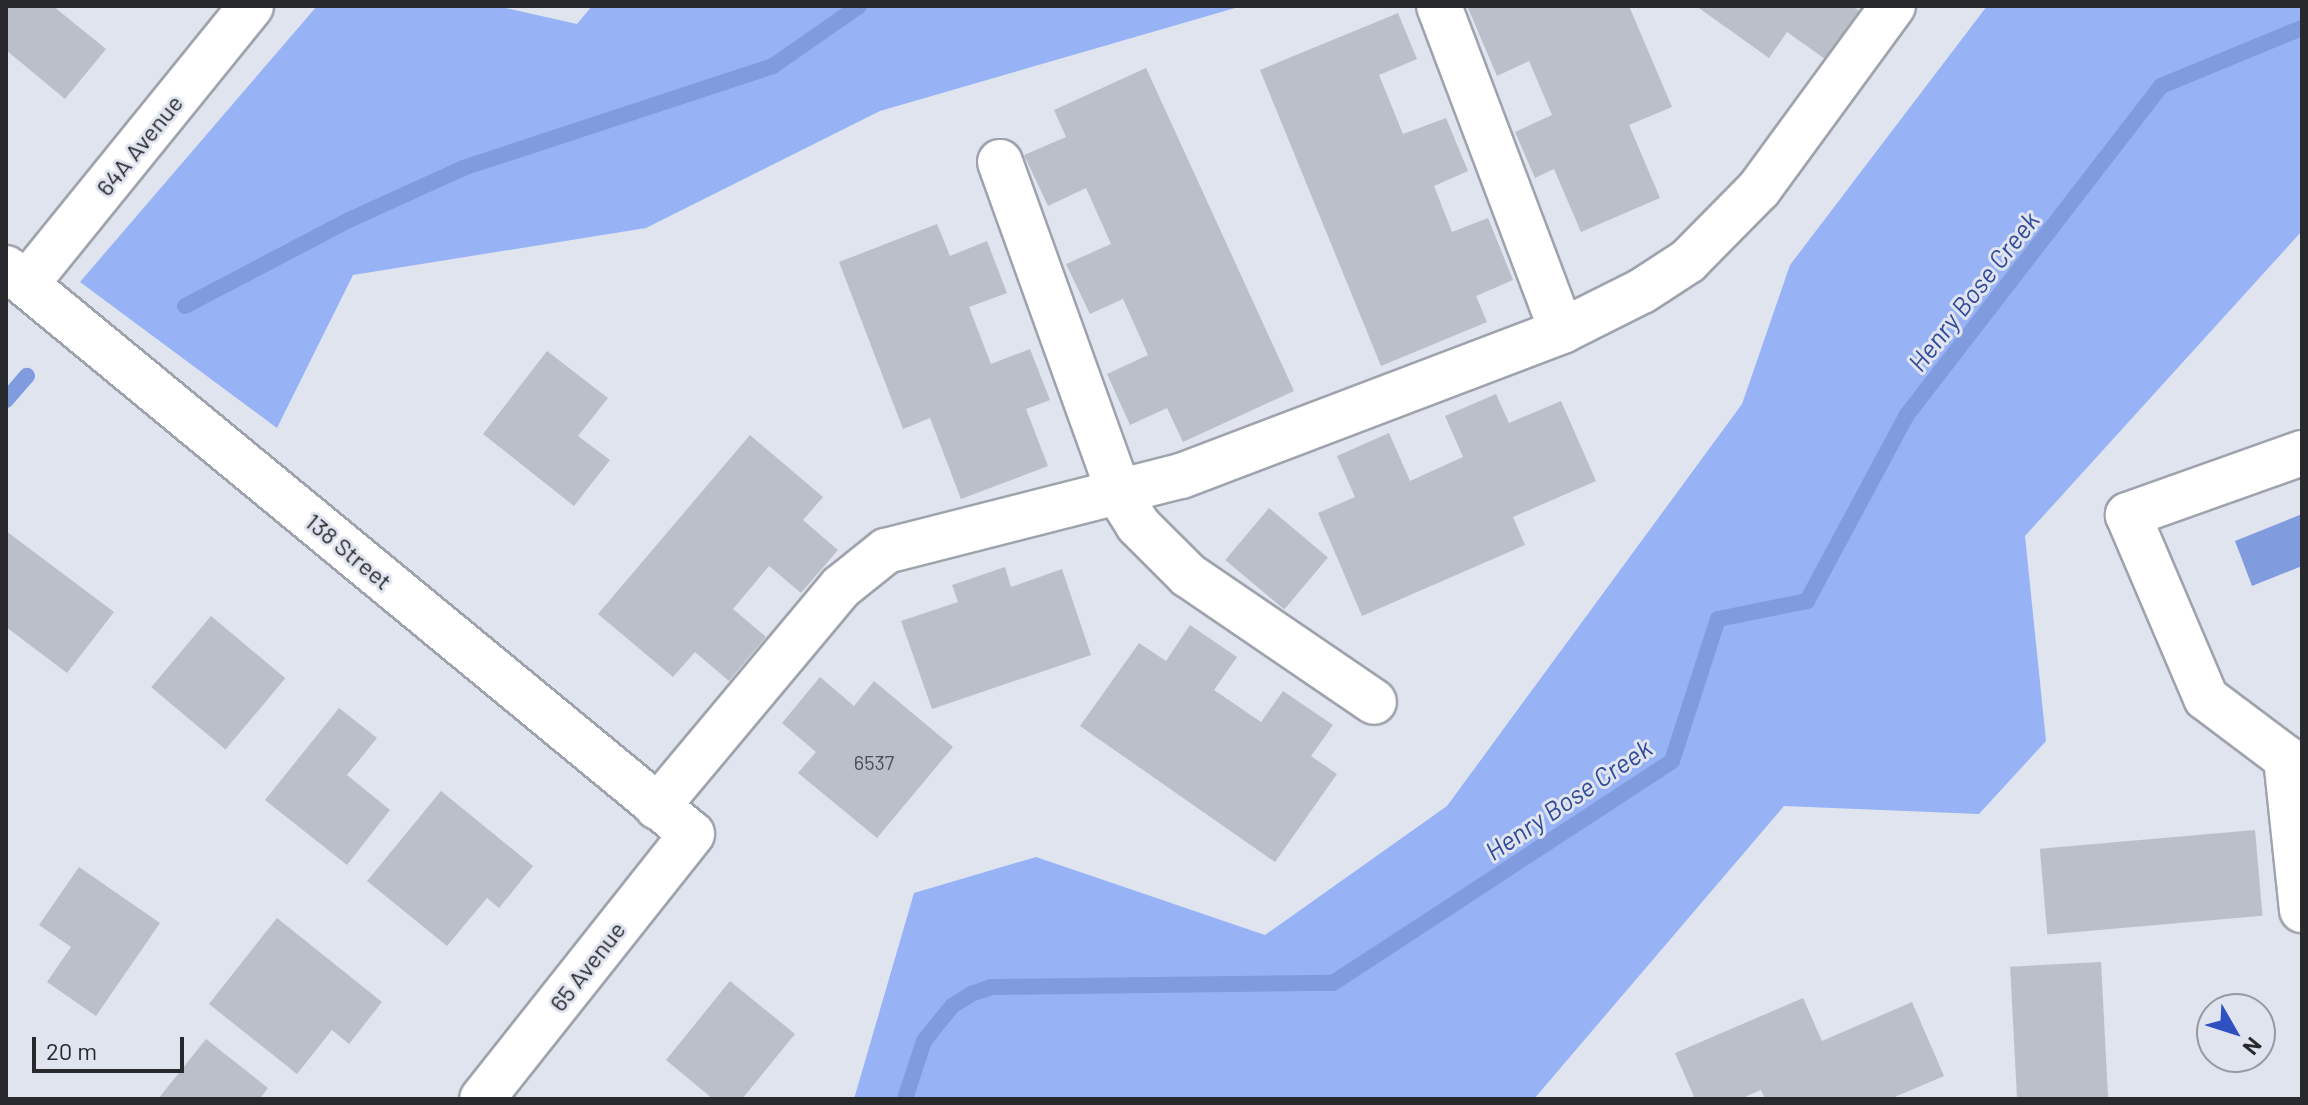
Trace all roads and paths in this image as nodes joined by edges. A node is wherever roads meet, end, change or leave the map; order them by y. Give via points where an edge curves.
1 (251, 6) edge
2 (1439, 6) edge
3 (1893, 6) edge
4 (1000, 162) dead end
5 (17, 276) edge
6 (1562, 331) junction
7 (2302, 453) edge
8 (1120, 496) junction
9 (1374, 702) dead end
10 (657, 807) junction
11 (692, 834) joint
12 (2302, 910) edge
13 (482, 1099) edge

1 - 5 street, 64A Avenue
2 - 6 street
3 - 6 street via 1831,96 1725,226 1688,261 1642,291
4 - 8 street
5 - 10 street, 138 Street
6 - 8 street
7 - 12 street via 2128,515 2206,698 2286,758
8 - 9 street via 1153,543 1188,575
8 - 10 street via 914,541 860,569
10 - 11 street, 138 Street
11 - 13 street, 65 Avenue

